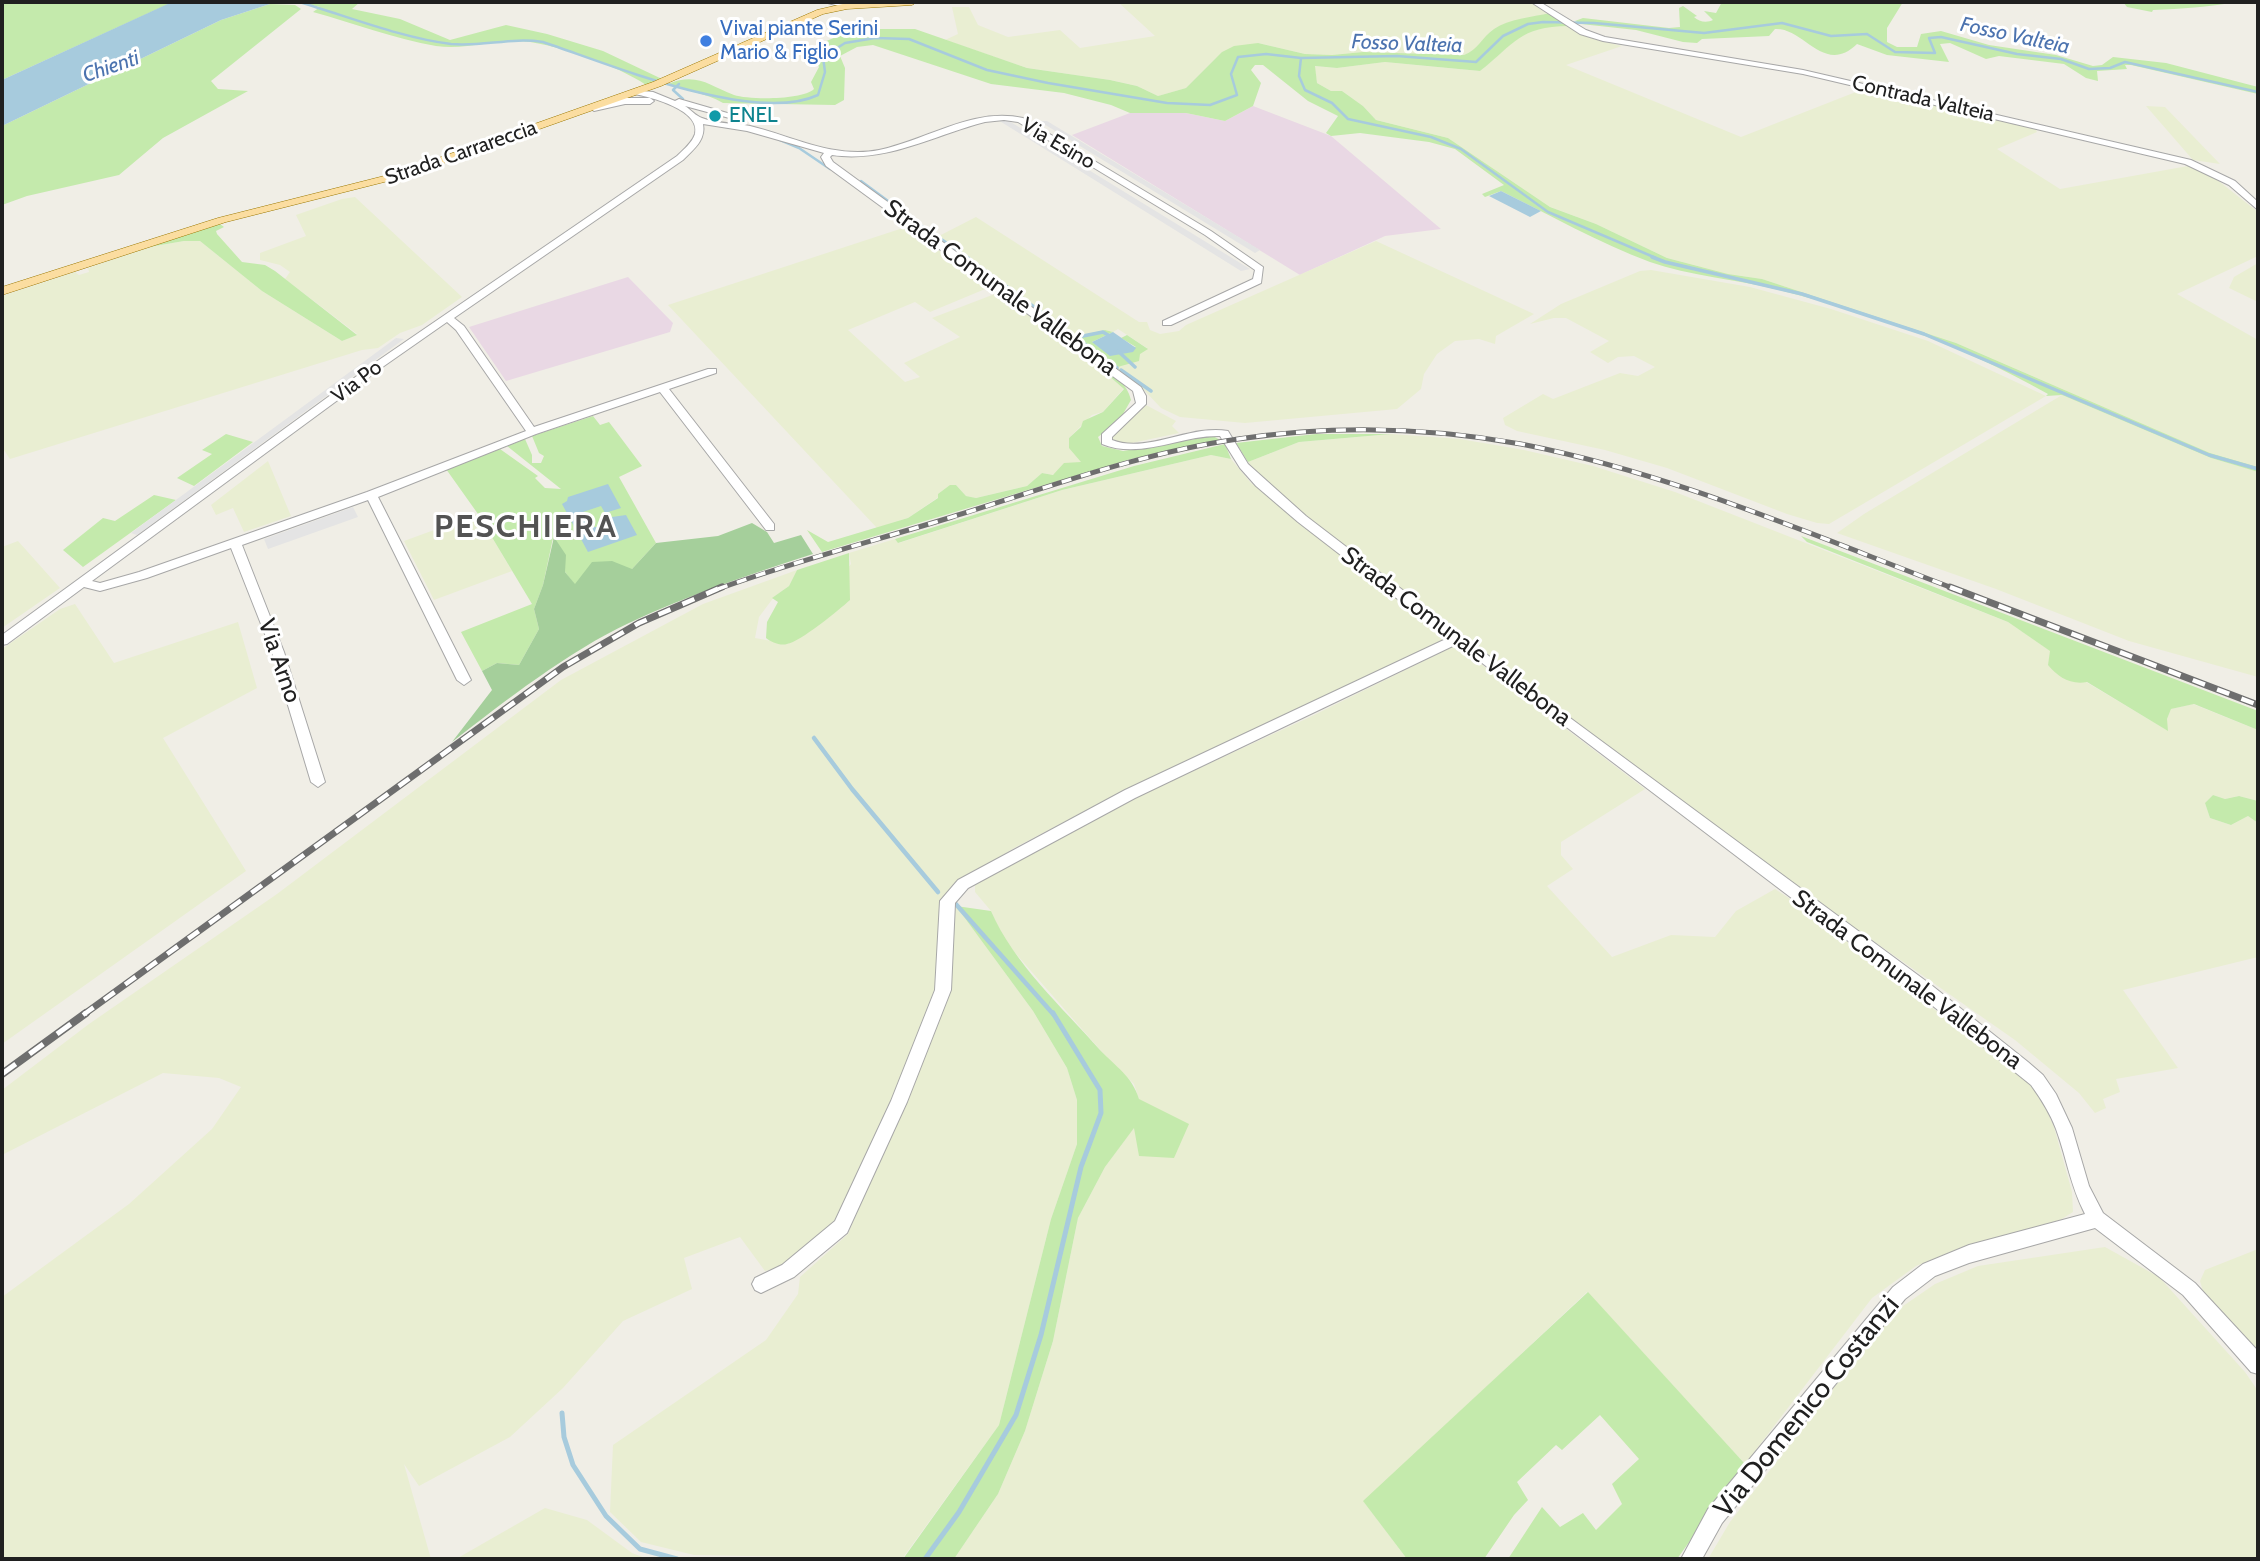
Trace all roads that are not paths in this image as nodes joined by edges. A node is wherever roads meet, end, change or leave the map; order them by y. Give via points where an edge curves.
1 (828, 2) edge
2 (912, 2) edge
3 (1535, 2) edge
4 (847, 6) junction
5 (654, 91) junction
6 (637, 92) junction
7 (593, 108) junction
8 (717, 112) junction
9 (699, 125) junction
10 (829, 158) junction
11 (2258, 208) edge
12 (2, 291) edge
13 (447, 317) junction
14 (1167, 323) dead end
15 (712, 371) dead end
16 (663, 389) junction
17 (532, 432) junction
18 (371, 495) junction
19 (770, 527) dead end
20 (235, 543) junction
21 (83, 583) junction
22 (1459, 638) junction
23 (2, 641) edge
24 (464, 680) dead end
25 (318, 782) dead end
26 (2097, 1219) junction
27 (761, 1284) dead end
28 (2258, 1365) edge
29 (1691, 1559) edge

1 - 4 street
2 - 4 main road, Strada Carrareccia
3 - 11 street, Contrada Valteia via 1603,39 1803,72 2176,159 2232,183
4 - 5 main road, Strada Carrareccia via 810,15
5 - 6 main road, Strada Carrareccia
5 - 6 street via 639,99
5 - 7 street
5 - 8 street, Via Esino
5 - 9 street via 688,111
6 - 7 main road, Strada Carrareccia
7 - 12 main road, Strada Carrareccia via 400,175 222,220
8 - 9 street via 703,114
8 - 10 street, Via Esino via 813,141
9 - 10 street via 734,126
9 - 13 street, Via Po via 698,139 680,158
10 - 14 street, Via Esino via 885,153 987,118 1020,120 1260,269 1258,281
10 - 22 street, Strada Comunale Vallebona via 1137,389 1141,404 1106,436 1106,442 1124,448 1195,433 1224,433 1260,483
13 - 17 street via 460,328
13 - 21 street, Via Po
15 - 16 street
16 - 17 street
16 - 19 street
17 - 18 street
18 - 20 street
18 - 24 street
20 - 21 street via 100,587
20 - 25 street, Via Arno via 278,652
21 - 23 street, Via Po
22 - 26 street, Strada Comunale Vallebona via 1924,989 2037,1080 2060,1118 2081,1188
22 - 27 street via 1130,794 963,884 948,901 943,990 899,1102 841,1227 788,1271
26 - 28 street via 2189,1289
26 - 29 street, Via Domenico Costanzi via 1969,1254 1929,1270 1899,1293 1715,1516

